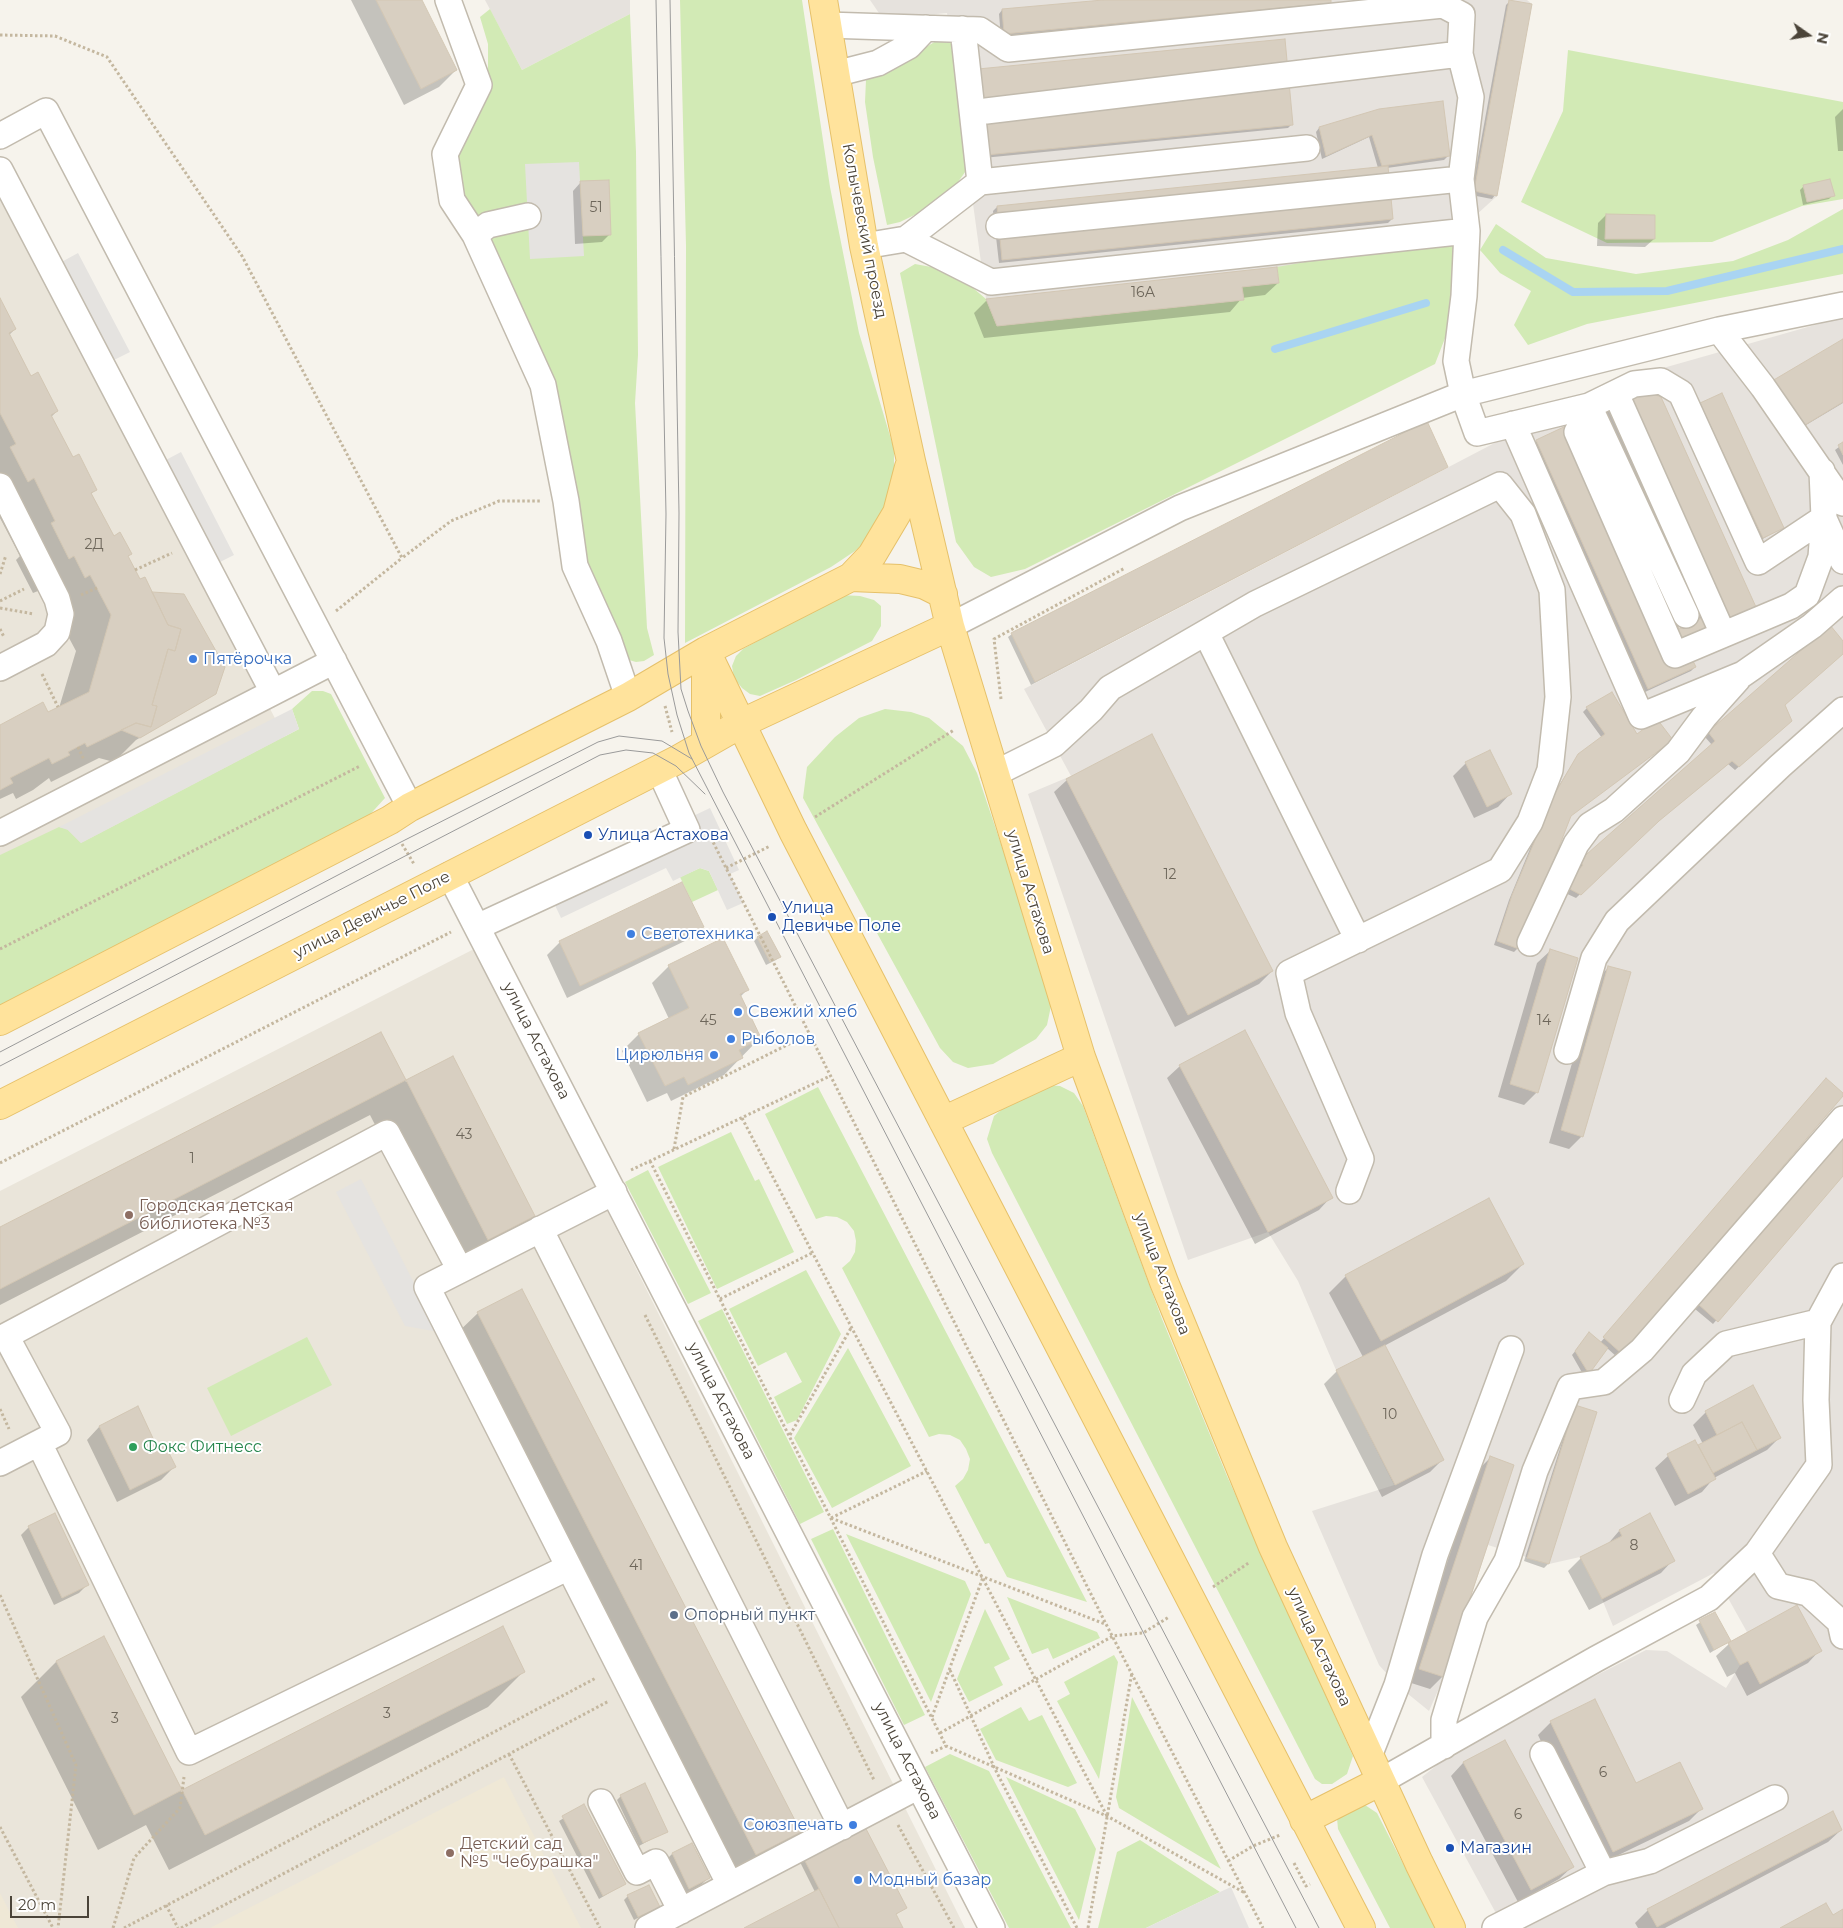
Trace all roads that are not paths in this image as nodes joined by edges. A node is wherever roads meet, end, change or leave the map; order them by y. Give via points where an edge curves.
1 (448, 0) edge
2 (1465, 7) edge
3 (825, 12) edge
4 (926, 28) junction
5 (963, 29) junction
6 (1460, 54) junction
7 (835, 74) junction
8 (986, 110) dead end
9 (0, 136) edge
10 (1307, 148) dead end
11 (0, 170) edge
12 (1461, 178) junction
13 (980, 182) junction
14 (528, 216) dead end
15 (999, 226) dead end
16 (1467, 231) junction
17 (475, 234) junction
18 (906, 239) junction
19 (864, 246) junction
20 (1843, 305) edge
21 (1719, 330) junction
22 (1463, 394) junction
23 (1621, 404) dead end
24 (1589, 406) junction
25 (1513, 424) junction
26 (1577, 432) dead end
27 (910, 460) junction
28 (0, 486) edge
29 (1834, 511) edge
30 (1843, 561) edge
31 (850, 577) junction
32 (943, 594) junction
33 (1843, 599) edge
34 (1686, 615) dead end
35 (950, 626) junction
36 (1206, 633) junction
37 (1723, 634) junction
38 (706, 651) junction
39 (334, 661) junction
40 (0, 668) edge
41 (1743, 674) junction
42 (273, 692) junction
43 (628, 697) junction
44 (1843, 710) edge
45 (742, 723) junction
46 (706, 744) junction
47 (659, 769) junction
48 (994, 774) junction
49 (400, 814) junction
50 (0, 833) edge
51 (439, 881) junction
52 (475, 923) junction
53 (1358, 940) junction
54 (1530, 943) dead end
55 (0, 1021) edge
56 (1567, 1051) dead end
57 (1081, 1058) junction
58 (0, 1105) edge
59 (1843, 1119) edge
60 (943, 1121) junction
61 (611, 1186) junction
62 (1349, 1191) dead end
63 (540, 1229) junction
64 (460, 1270) junction
65 (1843, 1276) edge
66 (1818, 1322) junction
67 (1511, 1349) dead end
68 (1682, 1400) dead end
69 (39, 1443) junction
70 (0, 1463) edge
71 (1757, 1553) junction
72 (569, 1567) junction
73 (1843, 1636) edge
74 (1444, 1746) junction
75 (1543, 1754) dead end
76 (1369, 1756) junction
77 (1381, 1781) junction
78 (919, 1786) junction
79 (1775, 1798) dead end
80 (601, 1802) dead end
81 (1304, 1820) junction
82 (842, 1827) junction
83 (1603, 1873) junction
84 (730, 1885) junction
85 (681, 1911) junction
86 (648, 1928) edge
87 (992, 1928) edge
88 (1361, 1928) edge
89 (1451, 1928) edge
90 (1495, 1928) edge

1 - 17 street via 479,85 445,154 452,200
2 - 5 street via 1443,5 1008,49 980,30
2 - 6 street
3 - 4 street
3 - 7 main road, Колычевский проезд
4 - 5 street
4 - 7 street via 909,46 878,63
5 - 13 street
6 - 8 street
6 - 12 street via 1471,97
7 - 19 main road, Колычевский проезд
9 - 39 street via 46,111
10 - 13 street
11 - 42 street
12 - 15 street
12 - 16 street
13 - 18 street
14 - 17 street via 488,225
16 - 18 street via 991,282
16 - 22 street via 1456,361
17 - 43 street via 543,384 575,566 609,641
18 - 19 street
19 - 27 main road, Колычевский проезд
20 - 21 street
21 - 22 street
21 - 29 street via 1822,471
22 - 25 street via 1477,433
22 - 35 street via 1180,508
23 - 37 street
24 - 25 street
24 - 29 street via 1634,384 1661,381 1681,393 1758,562
24 - 34 street
25 - 41 street via 1641,716
26 - 37 street via 1675,655
27 - 31 main road via 897,513 872,555
27 - 32 main road, Колычевский проезд
28 - 40 street via 57,599 60,618 56,632 46,644
29 - 30 street
29 - 37 street via 1807,595 1791,606
31 - 32 main road via 900,579
31 - 38 main road
32 - 35 main road, улица Астахова
33 - 41 street via 1812,626
35 - 45 main road, улица Девичье Поле
35 - 48 main road, улица Астахова
36 - 48 street via 1110,688 1054,744
36 - 53 street
36 - 53 street via 1255,604 1500,485 1523,514 1552,590 1558,697 1550,770 1530,822 1500,870
38 - 43 main road
38 - 45 main road
38 - 46 main road
39 - 42 street
39 - 49 street
41 - 54 street via 1678,752 1614,810 1590,826 1576,844
42 - 50 street
43 - 49 main road
44 - 56 street via 1617,921 1594,958
45 - 46 main road, улица Девичье Поле
45 - 60 main road via 793,832
46 - 47 main road, улица Девичье Поле
47 - 51 main road, улица Девичье Поле
47 - 52 street via 687,830
48 - 57 main road, улица Астахова
49 - 55 main road
51 - 52 street, улица Астахова
51 - 58 main road, улица Девичье Поле
52 - 61 street, улица Астахова
53 - 62 street via 1289,973 1298,1013 1361,1158
57 - 60 main road
57 - 76 main road, улица Астахова via 1164,1282 1273,1547
59 - 74 street via 1642,1350 1604,1382 1570,1387 1535,1471 1507,1561 1475,1617 1444,1720
60 - 81 main road
61 - 63 street
61 - 78 street, улица Астахова
63 - 64 street
63 - 82 street
64 - 69 street via 387,1133 6,1336 58,1433
64 - 72 street via 427,1287
65 - 66 street
66 - 68 street via 1726,1344 1694,1374
66 - 71 street via 1816,1400 1819,1465
67 - 76 street via 1435,1555 1397,1685
69 - 70 street
69 - 72 street via 188,1752
71 - 73 street via 1778,1586 1808,1593 1840,1622
71 - 74 street via 1709,1598
72 - 84 street
74 - 77 street
75 - 83 street
76 - 77 main road, улица Астахова
77 - 81 main road
77 - 89 main road, улица Астахова
78 - 82 street
78 - 87 street, улица Астахова
79 - 83 street via 1650,1861
80 - 85 street via 637,1872 656,1862
81 - 88 main road
82 - 84 street
83 - 90 street
84 - 85 street
85 - 86 street

